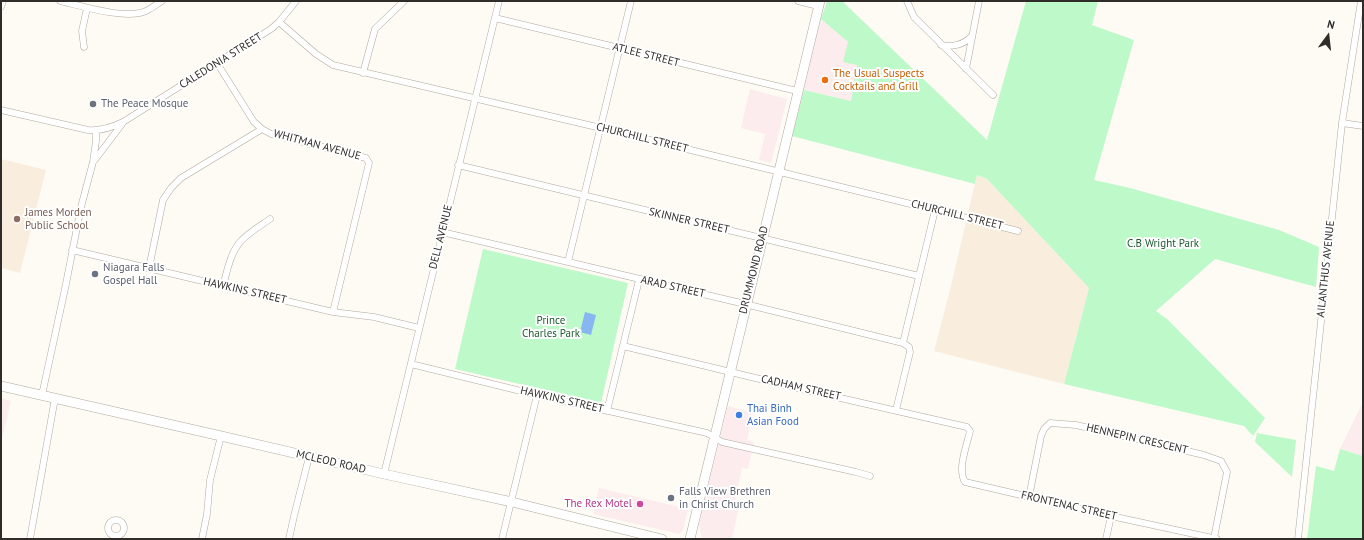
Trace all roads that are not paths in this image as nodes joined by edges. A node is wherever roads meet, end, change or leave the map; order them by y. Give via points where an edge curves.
1 (2, 1) edge
2 (60, 1) edge
3 (162, 1) edge
4 (296, 1) edge
5 (404, 1) edge
6 (499, 1) edge
7 (631, 1) edge
8 (798, 1) edge
9 (907, 1) edge
10 (979, 1) edge
11 (1362, 1) edge
12 (819, 4) edge
13 (1, 7) edge
14 (87, 8) junction
15 (495, 18) junction
16 (279, 22) junction
17 (972, 36) junction
18 (941, 45) junction
19 (84, 47) dead end
20 (620, 48) junction
21 (217, 63) junction
22 (966, 69) junction
23 (363, 74) junction
24 (797, 91) junction
25 (993, 95) dead end
26 (475, 98) junction
27 (1, 110) edge
28 (123, 122) junction
29 (1342, 123) junction
30 (1363, 126) edge
31 (601, 128) junction
32 (262, 130) junction
33 (96, 131) junction
34 (93, 162) junction
35 (458, 165) junction
36 (778, 171) junction
37 (584, 196) junction
38 (936, 210) junction
39 (270, 219) dead end
40 (1018, 231) dead end
41 (442, 232) junction
42 (762, 238) junction
43 (72, 250) junction
44 (568, 262) junction
45 (148, 268) junction
46 (919, 276) junction
47 (639, 280) junction
48 (223, 286) junction
49 (745, 304) junction
50 (333, 312) junction
51 (419, 328) junction
52 (903, 344) junction
53 (623, 346) junction
54 (411, 364) junction
55 (729, 372) junction
56 (1, 386) edge
57 (42, 395) junction
58 (537, 395) junction
59 (55, 398) junction
60 (896, 410) junction
61 (607, 411) junction
62 (221, 436) junction
63 (713, 437) junction
64 (968, 438) joint
65 (309, 456) junction
66 (384, 474) junction
67 (870, 476) dead end
68 (1029, 497) junction
69 (512, 502) junction
70 (1111, 516) junction
71 (30, 539) edge
72 (202, 539) edge
73 (289, 539) edge
74 (502, 539) edge
75 (662, 539) edge
76 (690, 539) edge
77 (1106, 539) edge
78 (1216, 539) edge
79 (1298, 539) edge

1 - 13 street
2 - 14 street
3 - 14 street via 145,12 127,15
4 - 16 street, CALEDONIA STREET
5 - 23 street via 375,29
6 - 15 street, DELL AVENUE
7 - 20 street
8 - 12 street
9 - 18 street via 914,17
10 - 17 street
11 - 29 street, AILANTHUS AVENUE
12 - 24 main road, DRUMMOND ROAD
14 - 19 street via 82,31
15 - 20 street, ATLEE STREET
15 - 26 street, DELL AVENUE
16 - 21 street, CALEDONIA STREET
16 - 23 street, CHURCHILL STREET via 332,65
17 - 18 street via 959,45
17 - 22 street
18 - 22 street
20 - 24 street, ATLEE STREET
20 - 31 street
21 - 28 street, CALEDONIA STREET
21 - 32 street, WHITMAN AVENUE via 254,122
22 - 25 street
23 - 26 street, CHURCHILL STREET
24 - 36 main road, DRUMMOND ROAD
26 - 31 street, CHURCHILL STREET
26 - 35 street, DELL AVENUE
27 - 33 street, CALEDONIA STREET
28 - 33 street, CALEDONIA STREET
28 - 34 street
29 - 30 street
29 - 79 street, AILANTHUS AVENUE
31 - 36 street, CHURCHILL STREET
31 - 37 street
32 - 45 street via 181,178 172,188 163,200
32 - 50 street, WHITMAN AVENUE via 366,158 369,163
33 - 34 street
34 - 43 street
35 - 37 street, SKINNER STREET
35 - 41 street, DELL AVENUE
36 - 38 street, CHURCHILL STREET
36 - 42 main road, DRUMMOND ROAD
37 - 42 street, SKINNER STREET
37 - 44 street
38 - 40 street, CHURCHILL STREET
38 - 46 street
39 - 48 street via 238,244
41 - 44 street, ARAD STREET
41 - 51 street, DELL AVENUE
42 - 46 street, SKINNER STREET
42 - 49 main road, DRUMMOND ROAD
43 - 45 street, HAWKINS STREET
43 - 57 street
44 - 47 street, ARAD STREET
45 - 48 street, HAWKINS STREET
46 - 52 street
47 - 49 street, ARAD STREET
47 - 53 street
48 - 50 street, HAWKINS STREET
49 - 52 street, ARAD STREET
49 - 55 main road, DRUMMOND ROAD
50 - 51 street, HAWKINS STREET via 374,317
51 - 54 street, DELL AVENUE
52 - 60 street via 909,347 910,352
53 - 55 street, CADHAM STREET
53 - 61 street
54 - 58 street, HAWKINS STREET
54 - 66 street, DELL AVENUE
55 - 60 street, CADHAM STREET
55 - 63 main road, DRUMMOND ROAD
56 - 57 main road, MCLEOD ROAD
57 - 59 main road, MCLEOD ROAD
58 - 61 street, HAWKINS STREET
58 - 69 street
59 - 62 main road, MCLEOD ROAD
59 - 71 street
60 - 64 street, CADHAM STREET via 968,427
61 - 63 street, HAWKINS STREET via 707,433
62 - 65 main road, MCLEOD ROAD
62 - 72 street via 210,480
63 - 67 street, HAWKINS STREET via 722,442
63 - 76 main road, DRUMMOND ROAD
64 - 68 street, FRONTENAC STREET via 961,470 966,482
65 - 66 main road, MCLEOD ROAD
65 - 73 street
66 - 69 main road, MCLEOD ROAD
68 - 70 street, FRONTENAC STREET
68 - 78 street, HENNEPIN CRESCENT via 1040,436 1044,429 1050,423 1076,425 1221,461 1227,472
69 - 74 street
69 - 75 main road, MCLEOD ROAD
70 - 77 street
70 - 78 street, FRONTENAC STREET

